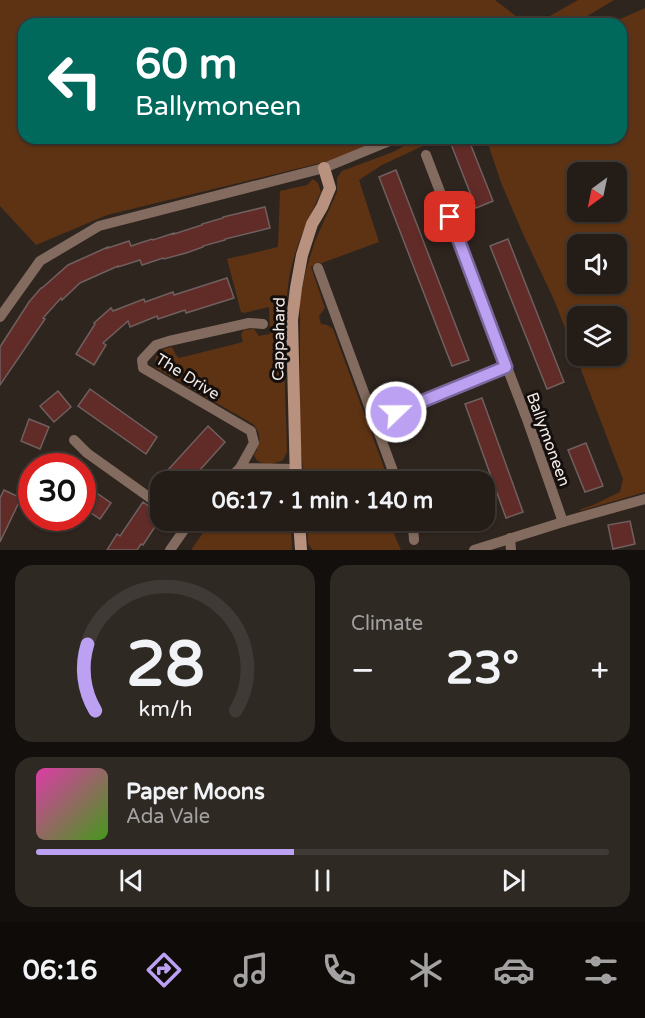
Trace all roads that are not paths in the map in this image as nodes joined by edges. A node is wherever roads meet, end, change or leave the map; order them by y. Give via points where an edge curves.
1 (382, 144) edge
2 (426, 155) dead end
3 (324, 168) junction
4 (318, 268) dead end
5 (0, 317) edge
6 (263, 324) dead end
7 (506, 367) junction
8 (374, 420) junction
9 (74, 440) dead end
10 (240, 468) junction
11 (237, 471) edge
12 (264, 471) edge
13 (296, 471) edge
14 (393, 471) edge
15 (150, 498) edge
16 (645, 499) edge
17 (563, 522) junction
18 (182, 531) edge
19 (299, 531) edge
20 (413, 531) edge
21 (510, 538) junction
22 (414, 540) dead end
23 (170, 550) edge
24 (301, 550) edge
25 (474, 550) edge
26 (511, 550) edge

1 - 3 street
2 - 7 street, Ballymoneen
3 - 5 street via 99,226 40,261
3 - 13 main road, Cappahard via 330,188 302,255 293,312
4 - 8 street
6 - 10 street, The Drive via 249,323 169,340 156,345 142,360 143,368 150,373 251,431 254,443
7 - 8 street
7 - 17 street, Ballymoneen
8 - 14 street
9 - 15 street
10 - 11 street
10 - 12 street
16 - 17 street
17 - 21 street
18 - 23 street
19 - 24 main road
20 - 22 street
21 - 25 street
21 - 26 street

